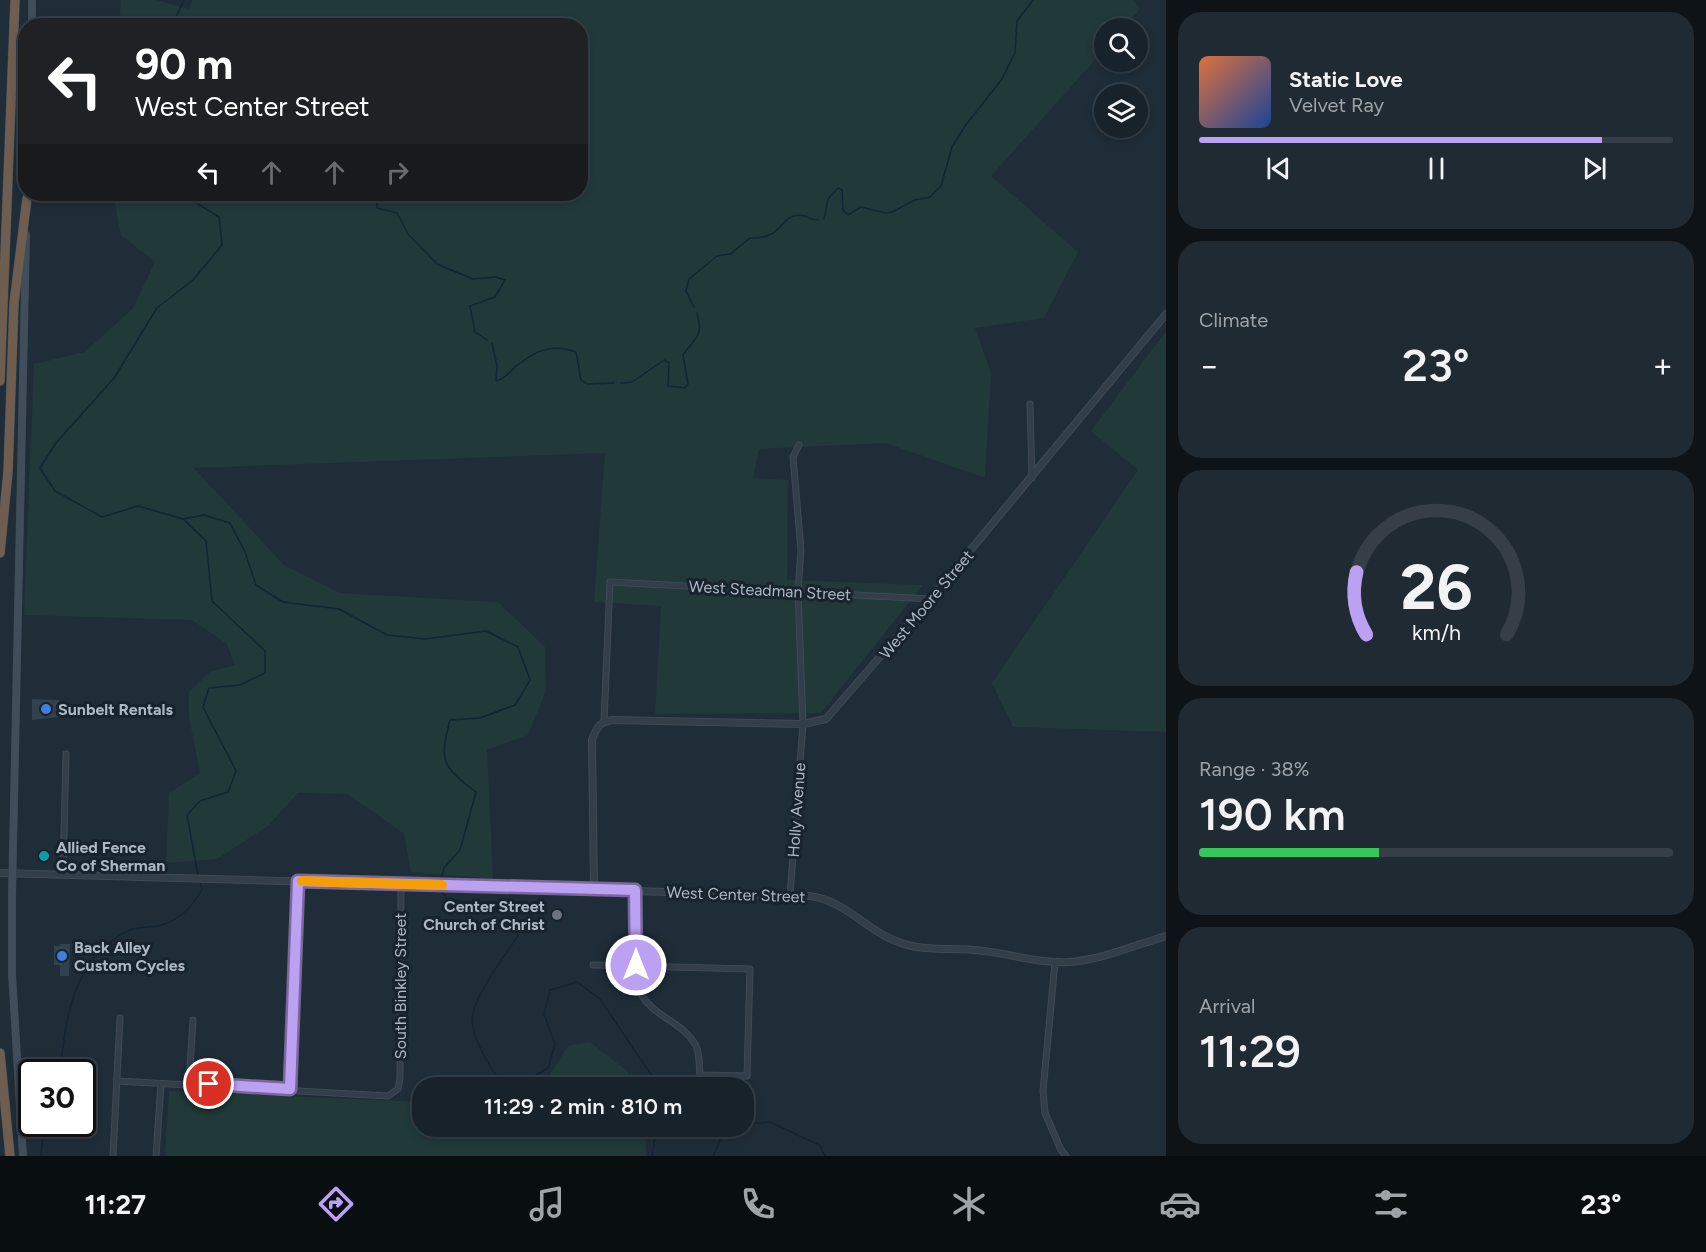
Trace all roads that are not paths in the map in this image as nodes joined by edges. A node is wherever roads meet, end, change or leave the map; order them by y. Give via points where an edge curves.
1 (15, 0) edge
2 (32, 0) edge
3 (32, 18) edge
4 (26, 201) edge
5 (27, 201) edge
6 (1166, 314) edge
7 (0, 381) edge
8 (1030, 404) dead end
9 (799, 445) dead end
10 (1032, 478) junction
11 (0, 553) edge
12 (798, 591) junction
13 (930, 599) junction
14 (604, 721) junction
15 (803, 724) junction
16 (66, 754) dead end
17 (0, 873) edge
18 (13, 873) junction
19 (63, 874) junction
20 (298, 881) junction
21 (400, 884) junction
22 (594, 889) junction
23 (635, 890) junction
24 (790, 895) junction
25 (1166, 936) edge
26 (1054, 962) junction
27 (593, 965) dead end
28 (636, 965) junction
29 (120, 1018) dead end
30 (193, 1020) dead end
31 (0, 1053) edge
32 (117, 1081) junction
33 (189, 1083) junction
34 (161, 1084) junction
35 (290, 1089) junction
36 (10, 1156) edge
37 (23, 1156) edge
38 (113, 1156) edge
39 (156, 1156) edge
40 (1066, 1156) edge

1 - 7 highway
2 - 3 main road
4 - 11 highway via 14,303 8,472
5 - 18 main road
6 - 10 street, West Moore Street
8 - 10 street
9 - 12 street, Holly Avenue via 793,457 801,550
10 - 13 street, West Moore Street
12 - 13 street, West Steadman Street
12 - 14 street, West Steadman Street via 610,582
12 - 15 street, Holly Avenue
13 - 15 street, West Moore Street via 834,713 818,723
14 - 15 street, West Moore Street
14 - 22 street via 592,740
15 - 24 street, Holly Avenue
16 - 19 street
17 - 18 street, West Center Street
18 - 19 street, West Center Street
18 - 37 main road via 12,974
19 - 20 street, West Center Street
20 - 21 street, West Center Street
20 - 35 street
21 - 22 street, West Center Street
21 - 35 street, South Binkley Street via 398,1089 388,1096
22 - 23 street, West Center Street
23 - 24 street, West Center Street
23 - 28 street
24 - 26 street, West Center Street via 822,897 839,904 885,937 903,944
25 - 26 street, West Center Street via 1085,960
26 - 40 street via 1043,1091 1051,1130
27 - 28 street
28 - 28 street via 750,969 747,1076 700,1076 697,1046 678,1024 653,1011 638,987
29 - 32 street
30 - 33 street
31 - 36 highway
32 - 34 street
32 - 38 street
33 - 34 street
33 - 35 street
34 - 39 street

